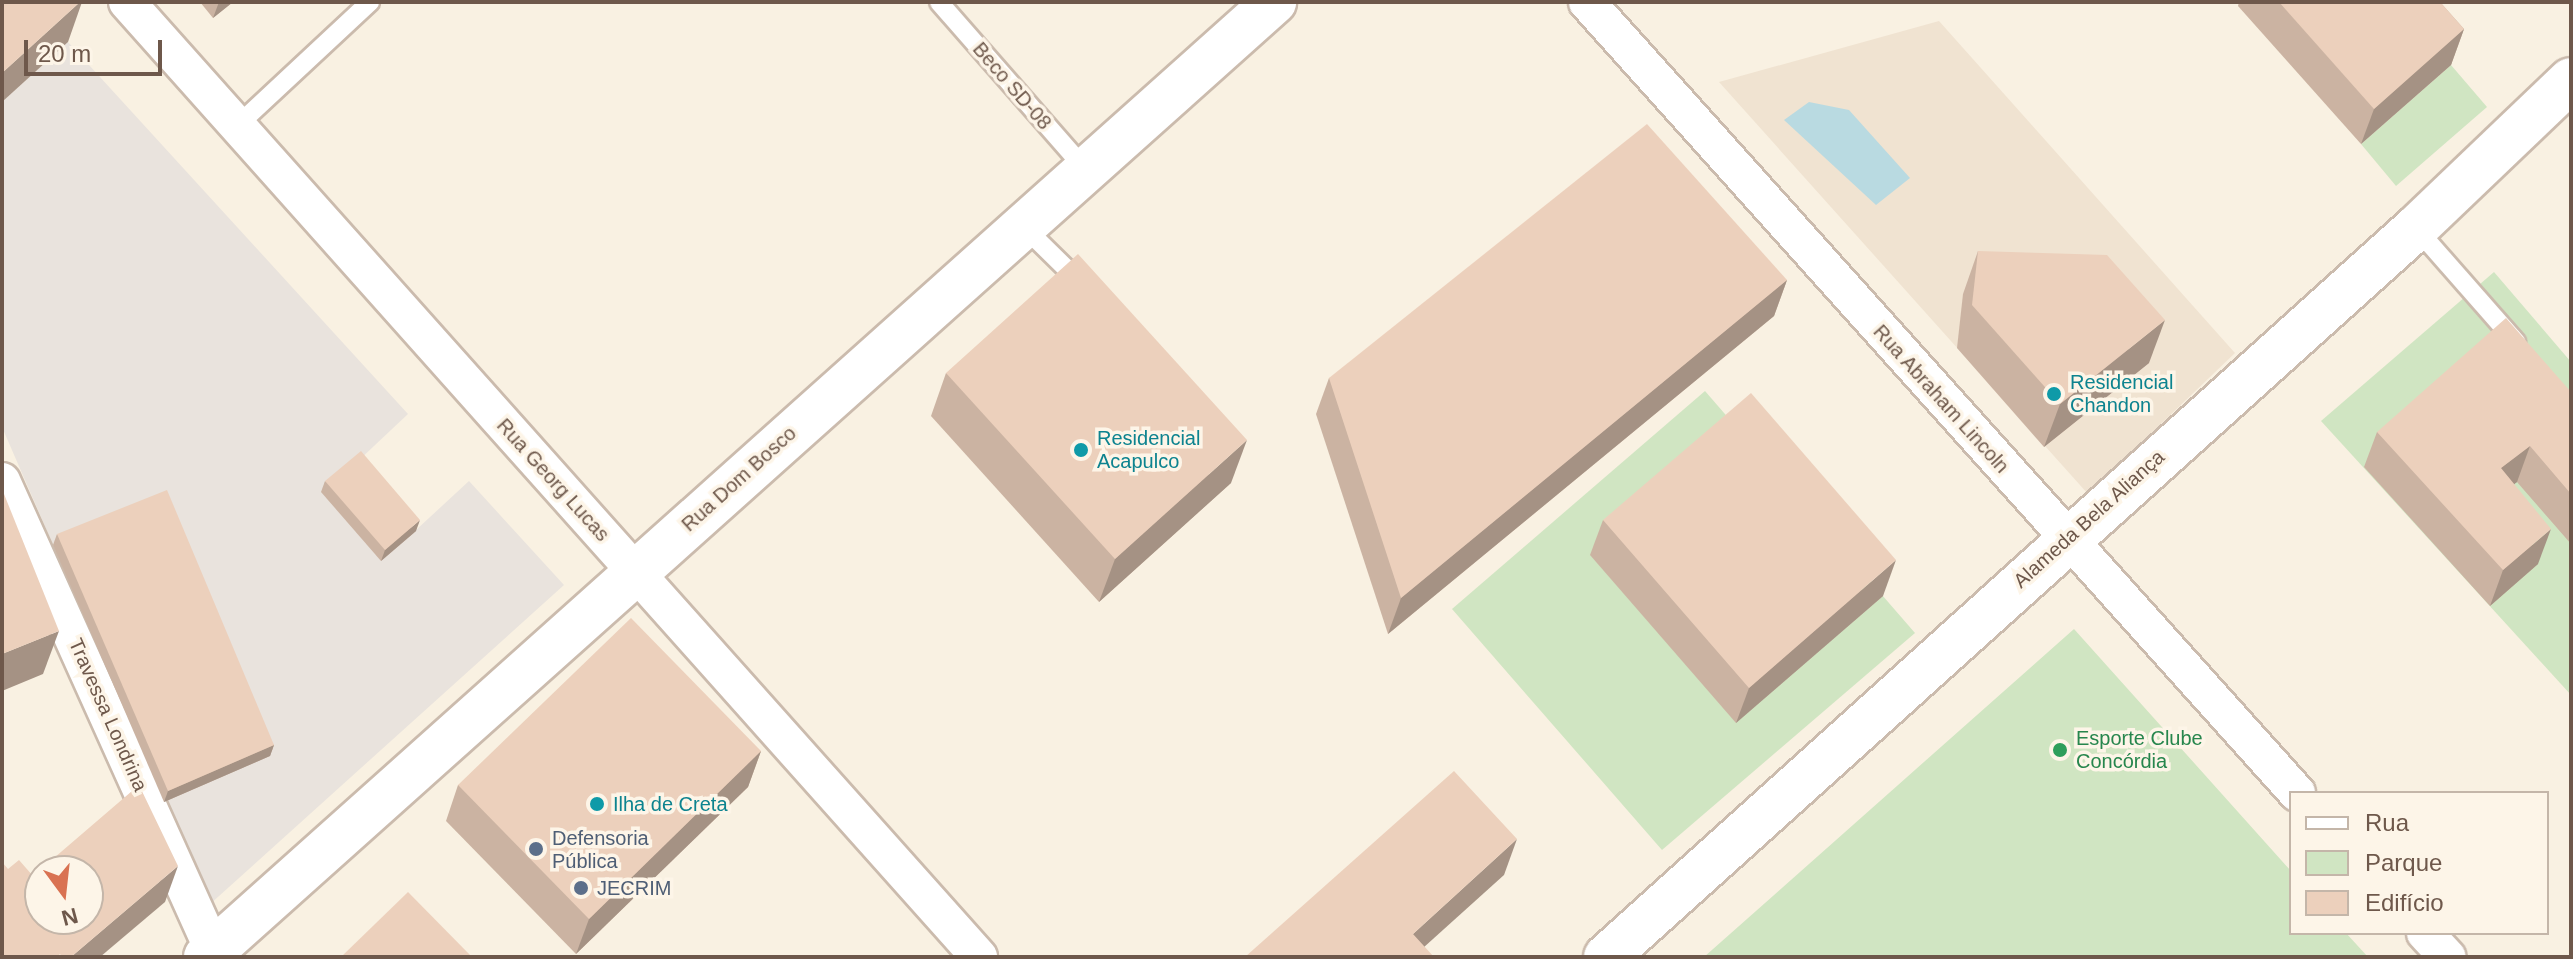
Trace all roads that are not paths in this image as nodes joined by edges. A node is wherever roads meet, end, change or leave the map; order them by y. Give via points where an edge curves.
1 (127, 2) edge
2 (370, 2) edge
3 (939, 2) edge
4 (1274, 2) edge
5 (1587, 2) edge
6 (2571, 80) edge
7 (237, 126) junction
8 (1086, 170) junction
9 (1023, 226) junction
10 (2416, 228) junction
11 (1101, 304) edge
12 (2530, 358) edge
13 (2, 481) edge
14 (2066, 539) junction
15 (636, 573) junction
16 (2295, 791) edge
17 (2427, 935) edge
18 (210, 954) edge
19 (979, 957) edge
20 (1606, 957) edge
21 (2447, 957) edge

1 - 7 street, Rua Georg Lucas
2 - 7 lane
3 - 8 lane, Beco SD-08
4 - 8 street, Rua Dom Bosco
5 - 14 street, Rua Abraham Lincoln
6 - 10 street, Alameda Bela Aliança
7 - 15 street, Rua Georg Lucas
8 - 9 street, Rua Dom Bosco
9 - 11 lane
9 - 15 street, Rua Dom Bosco
10 - 12 lane
10 - 14 street, Alameda Bela Aliança
13 - 18 street, Travessa Londrina
14 - 16 street, Rua Abraham Lincoln
14 - 20 street, Alameda Bela Aliança
15 - 18 street, Rua Dom Bosco
15 - 19 street, Rua Georg Lucas
17 - 21 street

